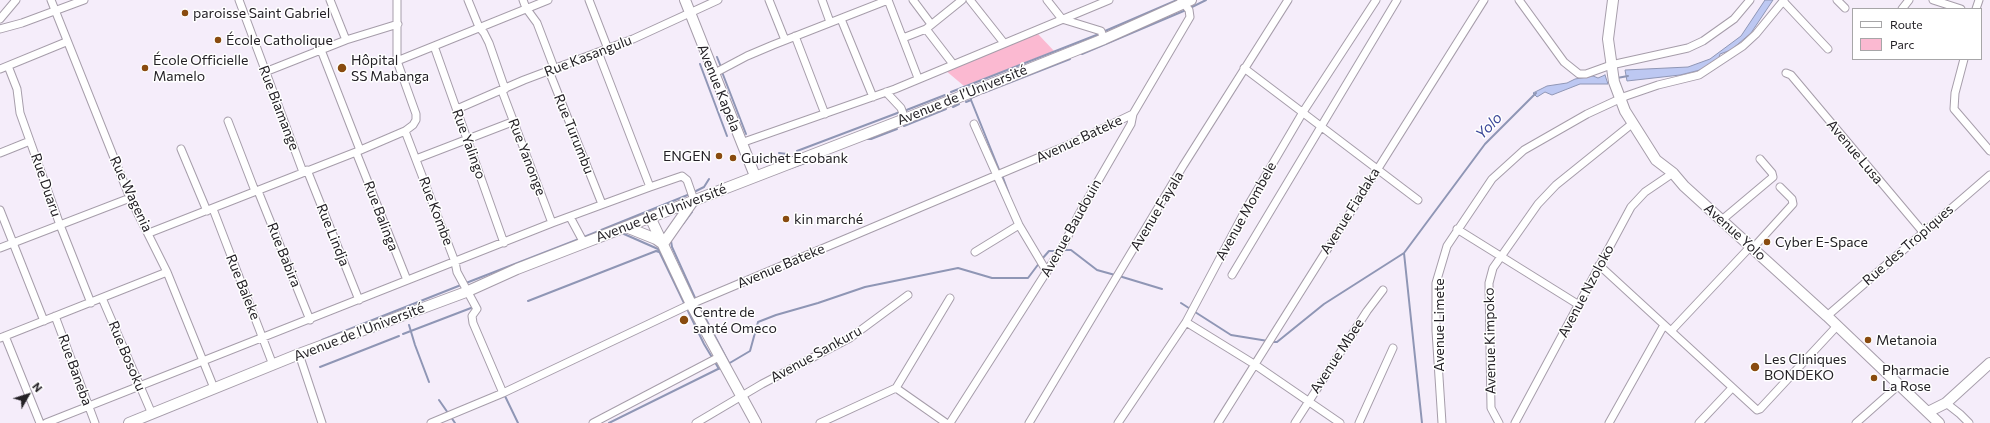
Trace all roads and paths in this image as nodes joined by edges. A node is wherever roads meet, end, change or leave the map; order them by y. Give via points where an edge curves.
1 (16, 0) edge
2 (51, 0) edge
3 (84, 0) edge
4 (239, 0) edge
5 (330, 0) edge
6 (397, 0) edge
7 (468, 0) edge
8 (523, 0) edge
9 (548, 0) edge
10 (589, 0) edge
11 (685, 0) edge
12 (718, 0) edge
13 (769, 0) edge
14 (822, 0) edge
15 (913, 0) edge
16 (962, 0) edge
17 (970, 0) edge
18 (1047, 0) edge
19 (1109, 0) edge
20 (1288, 0) edge
21 (1376, 0) edge
22 (1397, 0) edge
23 (1484, 0) edge
24 (1519, 0) edge
25 (1612, 0) edge
26 (1750, 0) edge
27 (1784, 0) edge
28 (1838, 0) edge
29 (1909, 0) edge
30 (1932, 0) edge
31 (1185, 1) edge
32 (876, 2) edge
33 (526, 8) junction
34 (1845, 8) dead end
35 (1903, 8) edge
36 (1958, 8) edge
37 (55, 11) junction
38 (690, 13) junction
39 (0, 19) edge
40 (841, 19) junction
41 (1062, 19) junction
42 (830, 22) junction
43 (398, 24) junction
44 (479, 27) junction
45 (928, 27) junction
46 (0, 29) edge
47 (794, 36) junction
48 (903, 38) junction
49 (1104, 39) junction
50 (346, 40) junction
51 (785, 40) junction
52 (66, 42) junction
53 (1004, 43) junction
54 (434, 46) junction
55 (608, 49) junction
56 (1828, 49) dead end
57 (321, 50) junction
58 (598, 52) junction
59 (1964, 60) edge
60 (397, 61) junction
61 (953, 64) junction
62 (8, 66) junction
63 (1244, 68) junction
64 (0, 69) edge
65 (549, 71) junction
66 (265, 72) junction
67 (1612, 73) junction
68 (1786, 73) dead end
69 (713, 74) junction
70 (918, 78) junction
71 (503, 90) junction
72 (886, 92) junction
73 (873, 97) junction
74 (1620, 98) junction
75 (457, 109) junction
76 (1303, 112) junction
77 (825, 114) junction
78 (1133, 114) junction
79 (905, 118) junction
80 (228, 121) dead end
81 (512, 122) junction
82 (1633, 123) junction
83 (974, 124) dead end
84 (1323, 127) junction
85 (405, 131) junction
86 (467, 139) junction
87 (30, 141) junction
88 (741, 143) junction
89 (181, 149) dead end
90 (358, 151) junction
91 (1990, 151) edge
92 (0, 153) edge
93 (416, 159) junction
94 (1760, 159) dead end
95 (1377, 168) junction
96 (305, 171) junction
97 (1673, 173) junction
98 (997, 175) junction
99 (1990, 175) edge
100 (754, 176) junction
101 (650, 187) junction
102 (1780, 187) dead end
103 (257, 191) junction
104 (130, 198) junction
105 (694, 200) junction
106 (1418, 200) dead end
107 (602, 204) junction
108 (0, 210) edge
109 (210, 210) junction
110 (570, 217) junction
111 (650, 217) junction
112 (1723, 220) junction
113 (552, 223) junction
114 (60, 225) junction
115 (1018, 225) junction
116 (626, 227) junction
117 (1457, 229) junction
118 (1923, 232) junction
119 (149, 233) junction
120 (12, 243) junction
121 (504, 243) junction
122 (584, 243) junction
123 (662, 244) junction
124 (1752, 247) junction
125 (0, 248) edge
126 (975, 252) dead end
127 (1500, 257) junction
128 (455, 262) junction
129 (1600, 265) junction
130 (167, 272) junction
131 (1047, 272) junction
132 (1232, 275) dead end
133 (406, 280) junction
134 (1383, 290) dead end
135 (466, 292) junction
136 (908, 294) dead end
137 (102, 298) junction
138 (950, 298) dead end
139 (359, 300) junction
140 (91, 302) junction
141 (691, 304) junction
142 (1579, 305) junction
143 (55, 316) junction
144 (1826, 316) junction
145 (310, 320) junction
146 (44, 321) junction
147 (1186, 322) junction
148 (1664, 325) junction
149 (1837, 326) junction
150 (1671, 331) junction
151 (2, 337) edge
152 (264, 338) junction
153 (1393, 348) dead end
154 (299, 354) junction
155 (202, 362) junction
156 (722, 362) junction
157 (1990, 363) edge
158 (1254, 364) junction
159 (273, 365) junction
160 (1900, 384) junction
161 (140, 385) junction
162 (214, 388) junction
163 (896, 388) junction
164 (1732, 388) junction
165 (503, 393) junction
166 (742, 397) junction
167 (1309, 401) junction
168 (1946, 403) junction
169 (88, 406) junction
170 (1928, 412) junction
171 (152, 414) junction
172 (40, 423) edge
173 (46, 423) edge
174 (95, 423) edge
175 (129, 423) edge
176 (322, 423) edge
177 (431, 423) edge
178 (593, 423) edge
179 (696, 423) edge
180 (756, 423) edge
181 (820, 423) edge
182 (946, 423) edge
183 (950, 423) edge
184 (1029, 423) edge
185 (1118, 423) edge
186 (1218, 423) edge
187 (1295, 423) edge
188 (1340, 423) edge
189 (1359, 423) edge
190 (1442, 423) edge
191 (1499, 423) edge
192 (1515, 423) edge
193 (1609, 423) edge
194 (1700, 423) edge
195 (1856, 423) edge
196 (1939, 423) edge
197 (1969, 423) edge

1 - 39 street
2 - 37 street, Rue Wagenia
3 - 37 street
4 - 66 street, Rue Biamange
5 - 50 street
6 - 43 street
7 - 44 street, Rue Yanonge
8 - 33 street, Rue Turumbu
9 - 33 street
10 - 55 street
11 - 38 main road, Avenue Kapela
12 - 38 street, Rue Kasangulu
13 - 51 street
14 - 42 street
15 - 45 street
16 - 45 street
17 - 53 street
18 - 41 street
19 - 41 street
20 - 63 street, Avenue Fayala
21 - 76 street, Avenue Mombele
22 - 84 street
23 - 95 street, Avenue Fiadaka
24 - 67 street via 1572,70 1579,74
25 - 67 main road, Avenue Yolo via 1608,39
26 - 67 street via 1734,18 1703,41
27 - 56 street
27 - 74 street, Avenue Limete via 1743,46 1699,75
28 - 34 street
29 - 35 street
30 - 36 street
31 - 49 main road, Avenue de l’Université
31 - 78 street, Avenue Baudouin via 1190,17
32 - 40 street
32 - 48 street via 888,0
33 - 44 street
33 - 65 street, Rue Turumbu via 537,23 553,65
37 - 46 street
37 - 52 street, Rue Wagenia
38 - 55 street, Rue Kasangulu
38 - 69 main road, Avenue Kapela
40 - 42 street
40 - 73 street
41 - 49 street via 1101,31
41 - 53 street
42 - 47 street
43 - 50 street
43 - 60 street
44 - 54 street
44 - 71 street, Rue Yanonge via 489,43
45 - 48 street
45 - 61 street
47 - 51 street
47 - 77 street
48 - 70 street
49 - 79 main road, Avenue de l’Université
50 - 57 street
51 - 69 street
52 - 62 street
52 - 104 street, Rue Wagenia
53 - 61 street
54 - 60 street
54 - 75 street, Rue Yalingo
55 - 58 street, Rue Kasangulu
57 - 66 street
57 - 90 street, Rue Balinga
58 - 65 street, Rue Kasangulu
58 - 101 street
59 - 91 street via 1955,93 1954,109
60 - 85 street via 416,114 413,125
61 - 70 street
62 - 64 street
62 - 87 street, Rue Duaru via 17,89 20,113
63 - 76 street
63 - 184 street, Avenue Fayala
65 - 71 street, Rue Kasangulu
65 - 107 street, Rue Turumbu
66 - 96 street, Rue Biamange
67 - 74 main road, Avenue Yolo
68 - 118 street, Avenue Lusa
69 - 88 main road, Avenue Kapela
70 - 72 street
71 - 75 street, Rue Kasangulu
71 - 81 street, Rue Yanonge
72 - 73 street
72 - 79 street via 901,108
73 - 77 street
74 - 82 main road, Avenue Yolo
74 - 117 street, Avenue Limete via 1524,150 1492,179
75 - 86 street, Rue Yalingo
76 - 84 street
76 - 147 street, Avenue Mombele via 1246,209
77 - 88 street
78 - 98 street, Avenue Bateke via 1099,132
78 - 131 street, Avenue Baudouin via 1131,124
79 - 100 main road, Avenue de l’Université
80 - 103 street, Rue Babira
81 - 86 street
81 - 113 street, Rue Yanonge
82 - 97 main road, Avenue Yolo via 1656,160
82 - 127 street, Avenue Kimpoko via 1538,204
83 - 98 street
84 - 95 street
84 - 132 street
85 - 90 street
85 - 93 street, Rue Kombe
86 - 93 street
86 - 121 street, Rue Yalingo
87 - 92 street
87 - 114 street, Rue Duaru
88 - 100 main road, Avenue Kapela
89 - 109 street, Rue Baleke
90 - 96 street
90 - 133 street, Rue Balinga
93 - 128 street, Rue Kombe
94 - 112 street via 1773,177
95 - 106 street
95 - 158 street, Avenue Fiadaka
96 - 103 street
96 - 139 street, Rue Lindja
97 - 112 main road, Avenue Yolo
97 - 129 street, Avenue Nzoloko via 1645,192 1631,207
98 - 115 street
98 - 141 street, Avenue Bateke
99 - 118 street, Rue des Tropiques
100 - 105 main road, Avenue de l’Université
101 - 105 street via 682,176 687,180
101 - 107 street
102 - 124 street via 1792,199 1793,204
103 - 109 street
103 - 145 street, Rue Babira
104 - 114 street
104 - 119 street, Rue Wagenia
105 - 111 main road, Avenue de l’Université
105 - 123 main road
107 - 110 street
108 - 120 street
109 - 119 street
109 - 152 street, Rue Baleke
110 - 113 street
110 - 122 street
111 - 116 main road, Avenue de l’Université
111 - 123 main road
112 - 124 main road, Avenue Yolo
113 - 121 street
114 - 120 street
114 - 140 street, Rue Duaru
115 - 126 street
115 - 131 street
116 - 122 main road, Avenue de l’Université
116 - 123 main road
117 - 127 street
117 - 190 street, Avenue Limete via 1447,246 1436,283 1436,331
118 - 144 street, Rue des Tropiques
119 - 130 street, Rue Wagenia
120 - 125 street
120 - 146 street
121 - 128 street
122 - 135 main road, Avenue de l’Université
123 - 141 main road
124 - 144 main road, Avenue Yolo
124 - 150 street
127 - 142 street
127 - 191 street, Avenue Kimpoko via 1493,268 1489,283 1491,408
128 - 133 street
128 - 135 street, Rue Kombe
129 - 142 street, Avenue Nzoloko
129 - 148 street
130 - 137 street
130 - 155 street, Rue Wagenia
131 - 183 street, Avenue Baudouin
133 - 139 street
134 - 167 street, Avenue Mbee via 1363,316
135 - 154 main road, Avenue de l’Université
135 - 165 street, Rue Kombe via 477,309 472,316 474,323
136 - 166 street, Avenue Sankuru via 850,338
137 - 140 street
137 - 161 street, Rue Bosoku
138 - 163 street
139 - 145 street
140 - 143 street
141 - 156 main road
141 - 165 street, Avenue Bateke
142 - 192 street, Avenue Nzoloko
143 - 146 street
143 - 169 street, Rue Baneba
144 - 149 main road, Avenue Yolo
145 - 152 street
146 - 151 street
147 - 158 street
147 - 185 street, Avenue Mombele
148 - 150 street
148 - 193 street
149 - 160 main road, Avenue Yolo
149 - 164 street via 1760,409 1755,409
150 - 164 street
151 - 172 street
152 - 155 street
152 - 159 street, Rue Baleke
153 - 189 street
154 - 159 main road, Avenue de l’Université
154 - 176 street
155 - 161 street
155 - 162 street, Rue Wagenia
156 - 166 main road
156 - 178 street
157 - 168 main road
158 - 167 street
158 - 186 street, Avenue Fiadaka
159 - 162 main road, Avenue de l’Université
160 - 170 main road, Avenue Yolo
160 - 195 street
161 - 169 street
161 - 171 street, Rue Bosoku
162 - 171 main road, Avenue de l’Université
163 - 181 street
163 - 182 street
164 - 194 street
165 - 177 street, Avenue Bateke
166 - 179 street, Avenue Sankuru
166 - 180 main road
167 - 187 street, Avenue Mbee
167 - 188 street
168 - 170 main road
168 - 197 street
169 - 173 street
169 - 174 street, Rue Baneba
170 - 196 main road, Avenue Yolo
171 - 175 main road, Avenue de l’Université

